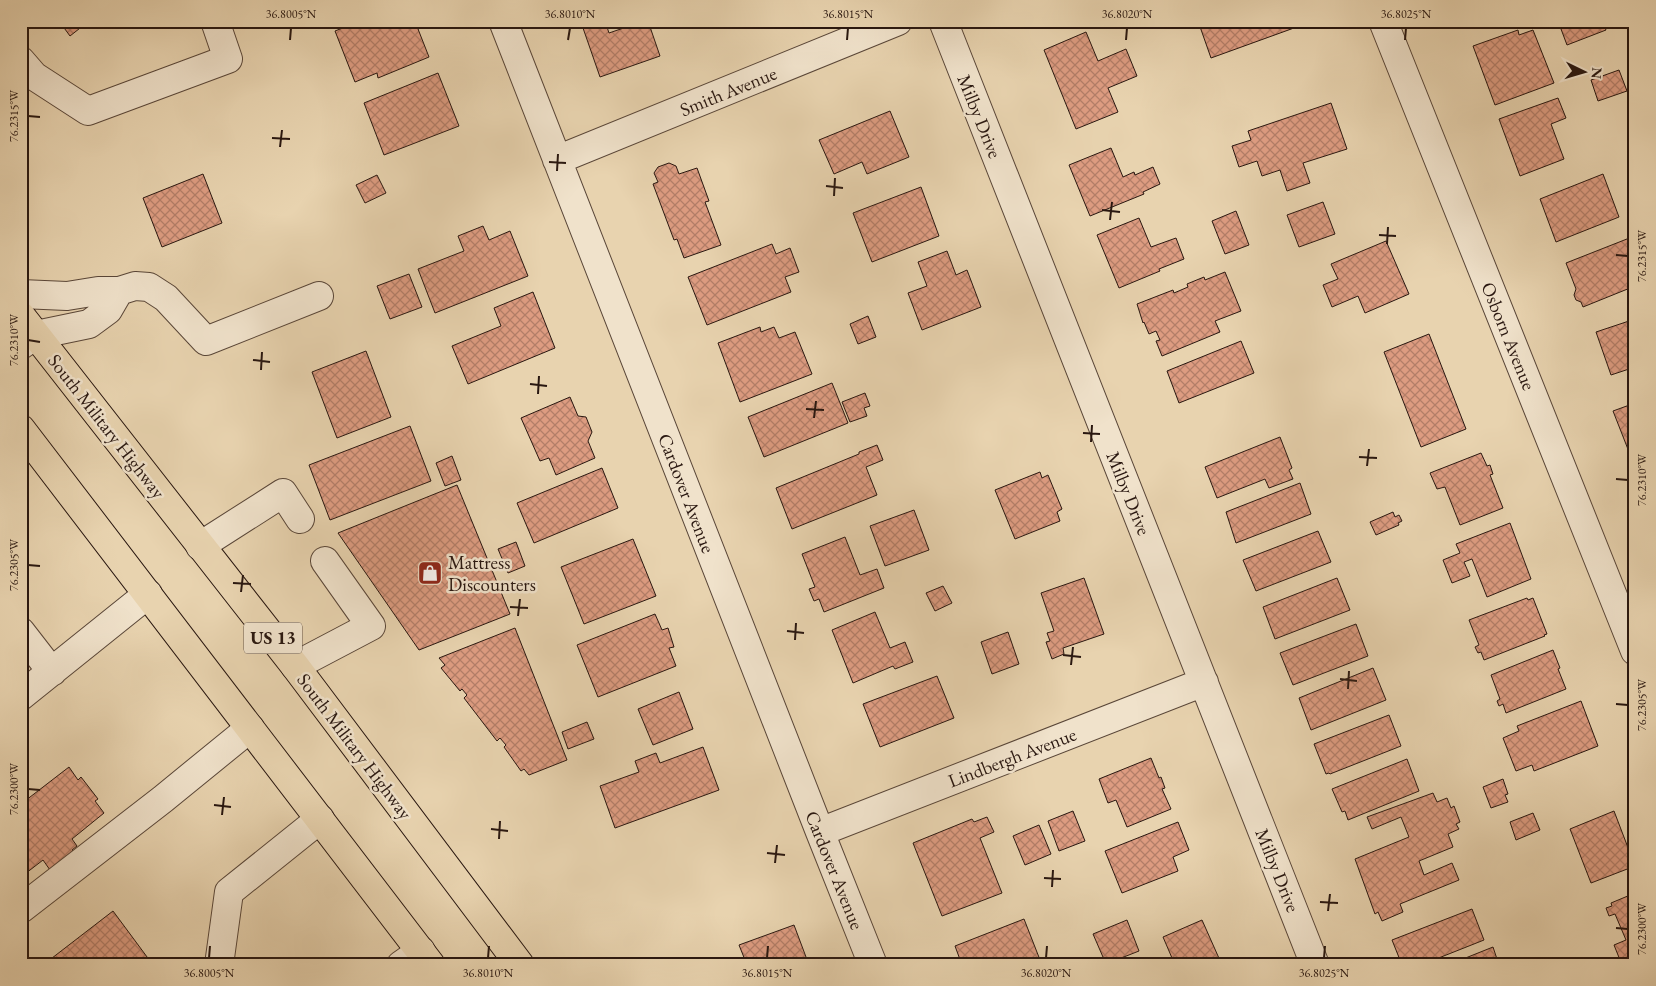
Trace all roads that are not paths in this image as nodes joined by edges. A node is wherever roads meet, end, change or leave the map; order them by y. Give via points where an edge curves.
1 (215, 21) edge
2 (503, 21) edge
3 (898, 21) edge
4 (943, 21) edge
5 (1383, 21) edge
6 (21, 61) edge
7 (557, 160) junction
8 (119, 291) junction
9 (21, 294) edge
10 (319, 296) dead end
11 (26, 332) edge
12 (21, 429) edge
13 (300, 519) dead end
14 (200, 546) junction
15 (325, 561) dead end
16 (148, 594) junction
17 (21, 632) edge
18 (1635, 651) edge
19 (295, 666) junction
20 (52, 672) junction
21 (1204, 682) junction
22 (21, 696) edge
23 (250, 728) junction
24 (320, 819) junction
25 (820, 832) junction
26 (21, 909) edge
27 (418, 960) edge
28 (220, 965) edge
29 (520, 965) edge
30 (873, 965) edge
31 (1315, 965) edge

1 - 6 street via 228,59 88,111 34,76
2 - 7 street, Cardover Avenue
3 - 7 street, Smith Avenue
4 - 21 street, Milby Drive
5 - 18 street, Osborn Avenue
7 - 25 street, Cardover Avenue
8 - 9 street via 67,296
8 - 10 street via 135,286 149,287 166,298 206,341
8 - 11 street via 108,310 89,324
11 - 14 main road, South Military Highway / US 13
12 - 16 main road
13 - 14 street via 283,493
14 - 19 main road, South Military Highway / US 13
15 - 19 street via 371,626
16 - 20 street
16 - 23 main road
17 - 20 street
19 - 29 main road, South Military Highway / US 13
20 - 22 street
21 - 25 street, Lindbergh Avenue
21 - 31 street, Milby Drive
23 - 24 main road
23 - 26 street
24 - 27 main road
24 - 28 street via 229,892
25 - 30 street, Cardover Avenue

